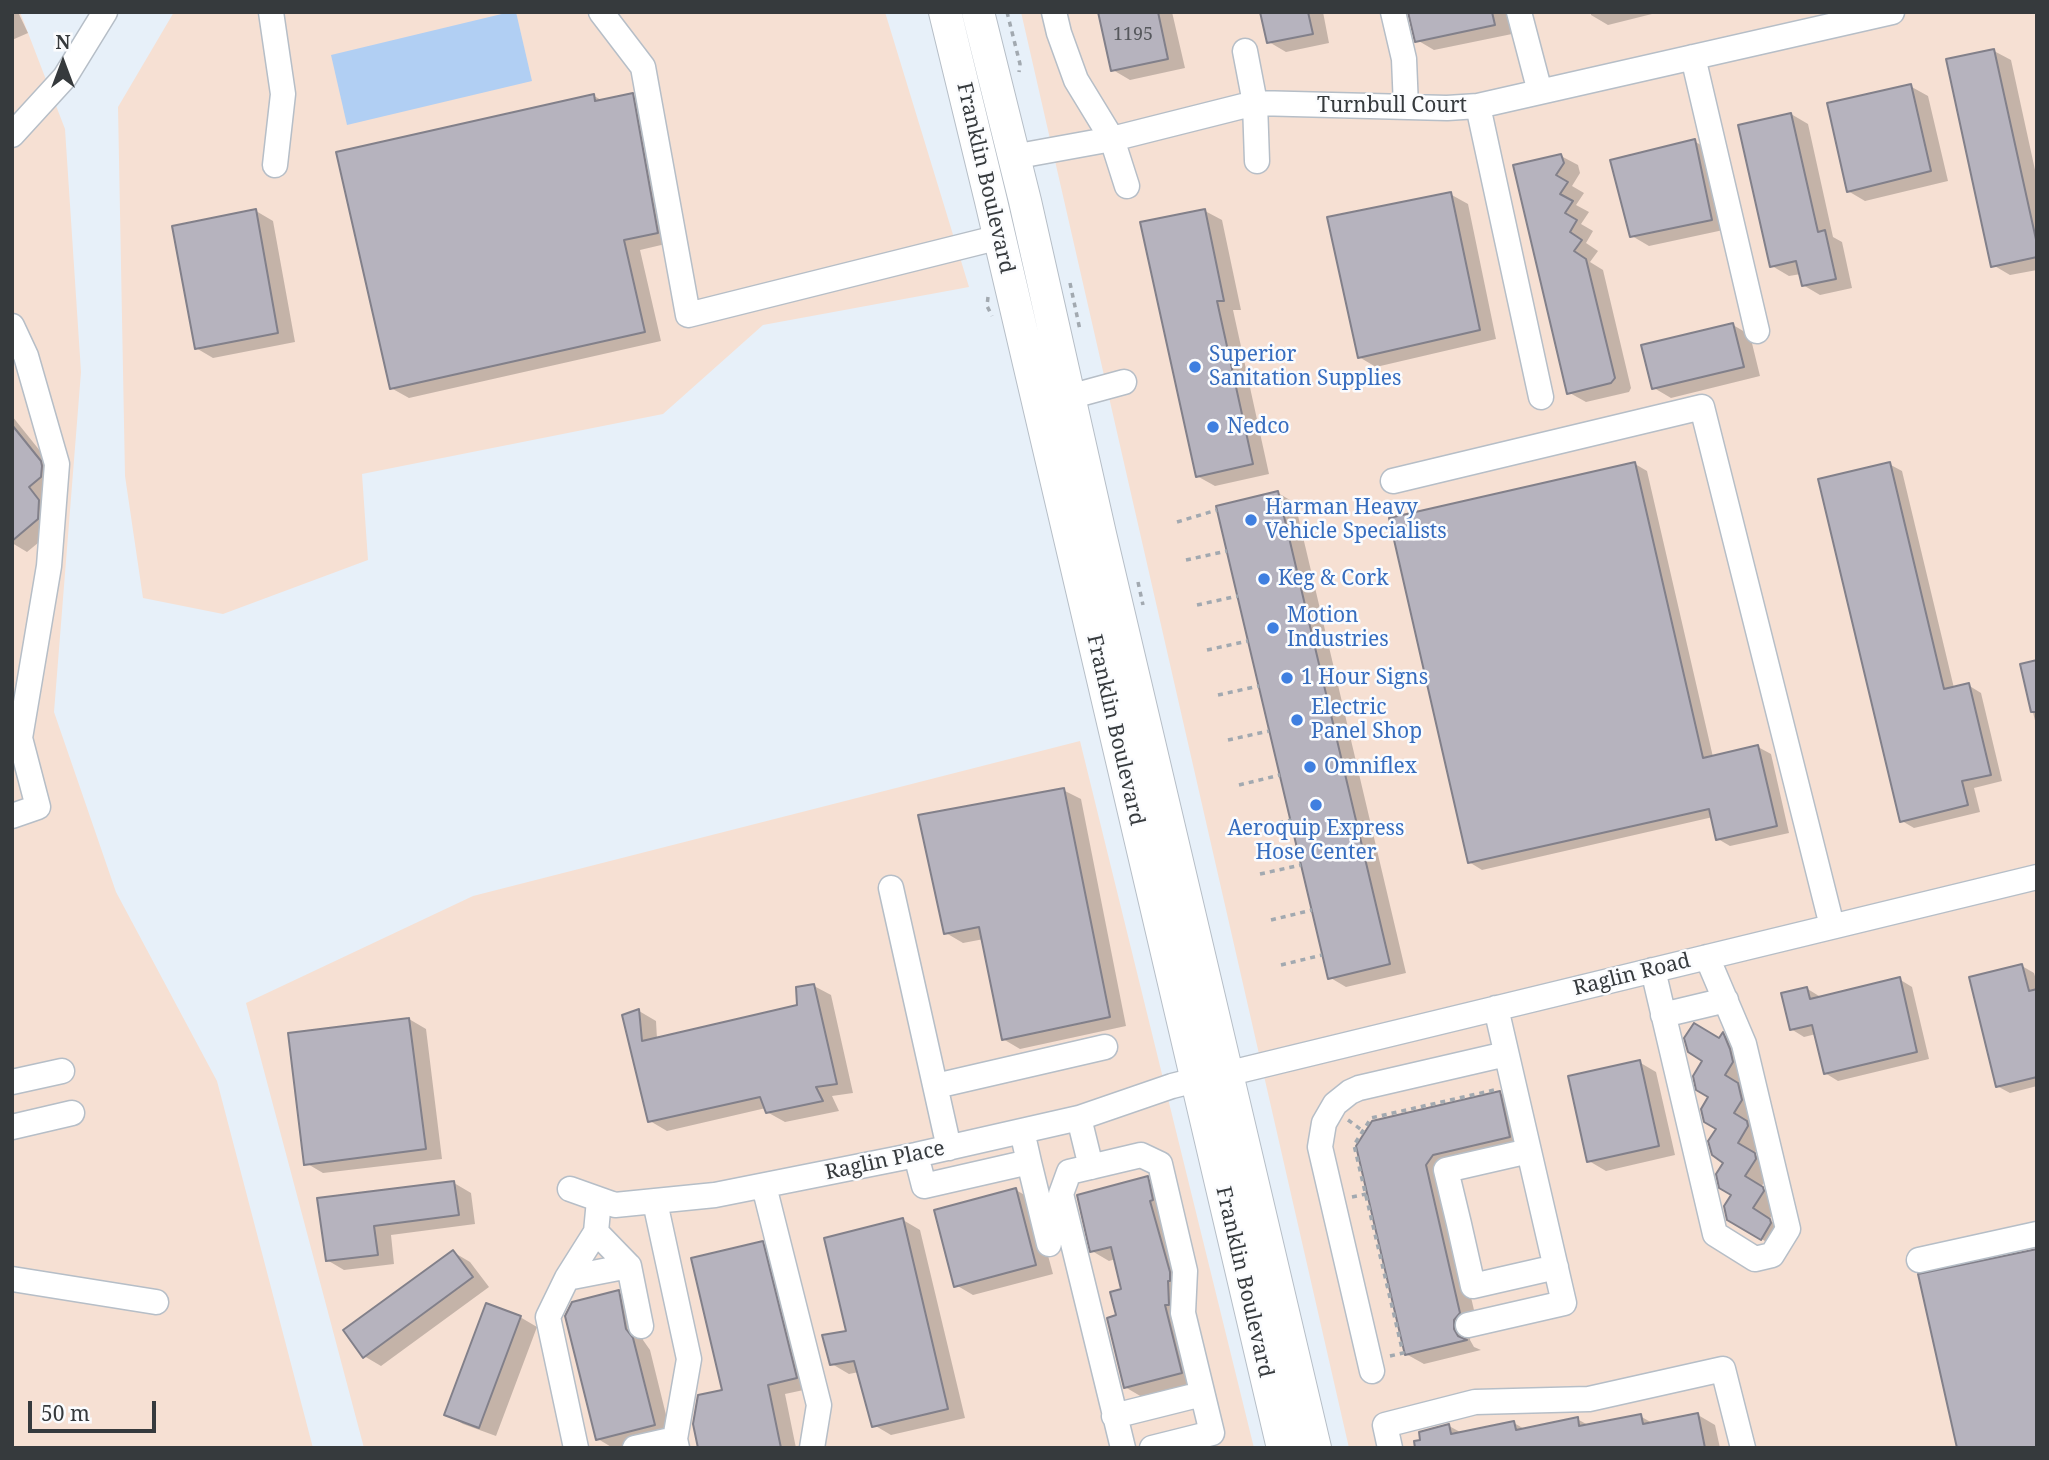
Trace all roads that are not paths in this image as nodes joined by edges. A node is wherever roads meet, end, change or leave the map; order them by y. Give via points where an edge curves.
1 (105, 12) edge
2 (271, 12) edge
3 (601, 12) edge
4 (946, 12) edge
5 (978, 12) edge
6 (1054, 12) edge
7 (1393, 12) edge
8 (1519, 12) edge
9 (1892, 12) edge
10 (1245, 51) dead end
11 (1693, 57) junction
12 (1540, 92) junction
13 (1255, 103) junction
14 (1478, 106) junction
15 (1406, 107) junction
16 (12, 135) edge
17 (1112, 139) junction
18 (1013, 157) junction
19 (1258, 161) dead end
20 (275, 165) dead end
21 (1127, 187) dead end
22 (1000, 237) junction
23 (12, 326) edge
24 (1757, 331) dead end
25 (1124, 382) dead end
26 (1069, 397) junction
27 (1541, 397) dead end
28 (1393, 481) dead end
29 (16, 731) edge
30 (12, 816) edge
31 (2037, 877) edge
32 (891, 888) dead end
33 (1832, 926) junction
34 (1707, 957) junction
35 (1653, 970) junction
36 (1726, 1000) junction
37 (1496, 1008) junction
38 (1663, 1015) junction
39 (1105, 1047) dead end
40 (1506, 1054) junction
41 (62, 1071) dead end
42 (1211, 1077) junction
43 (12, 1082) edge
44 (936, 1086) junction
45 (72, 1113) dead end
46 (1079, 1118) junction
47 (12, 1127) edge
48 (1022, 1131) junction
49 (949, 1148) junction
50 (1529, 1151) junction
51 (916, 1155) junction
52 (1029, 1162) junction
53 (1091, 1167) junction
54 (764, 1186) junction
55 (570, 1189) dead end
56 (599, 1200) junction
57 (655, 1202) junction
58 (596, 1232) junction
59 (2037, 1234) edge
60 (1049, 1244) dead end
61 (1919, 1259) dead end
62 (629, 1266) junction
63 (1556, 1267) junction
64 (567, 1278) junction
65 (12, 1279) edge
66 (156, 1302) dead end
67 (1468, 1325) dead end
68 (641, 1326) dead end
69 (1376, 1365) road end
70 (1202, 1394) junction
71 (1114, 1416) junction
72 (676, 1443) edge
73 (576, 1448) edge
74 (635, 1448) edge
75 (812, 1448) edge
76 (1123, 1448) edge
77 (1152, 1448) edge
78 (1283, 1448) edge
79 (1315, 1448) edge
80 (1390, 1448) edge
81 (1743, 1448) edge

1 - 16 street via 65,77
2 - 20 street via 283,94
3 - 22 street via 643,67 688,315
4 - 22 main road, Franklin Boulevard
5 - 18 main road, Franklin Boulevard
6 - 17 street via 1076,80
7 - 15 street via 1404,59
8 - 12 street
9 - 11 street, Turnbull Court
10 - 13 street
11 - 12 street, Turnbull Court
11 - 24 street
12 - 14 street, Turnbull Court
13 - 15 street, Turnbull Court
13 - 17 street, Turnbull Court
13 - 19 street
14 - 15 street, Turnbull Court
14 - 27 street
17 - 18 street, Turnbull Court
17 - 21 street
18 - 26 main road, Franklin Boulevard
22 - 42 main road, Franklin Boulevard
23 - 29 street via 26,356 57,464 49,566
25 - 26 street
26 - 42 main road, Franklin Boulevard
28 - 33 street via 1702,407
29 - 30 street via 37,807
31 - 33 street, Raglin Road
32 - 44 street
33 - 34 street, Raglin Road
34 - 35 street, Raglin Road
34 - 36 street
35 - 37 street, Raglin Road
35 - 38 street
36 - 38 street
36 - 38 street via 1744,1044 1788,1229 1772,1255 1755,1259 1715,1234
37 - 40 street
37 - 42 street, Raglin Road
39 - 44 street
40 - 50 street
40 - 69 street via 1359,1088 1335,1104 1324,1123 1320,1147
41 - 43 street
42 - 46 street, Raglin Place
42 - 78 main road, Franklin Boulevard
42 - 79 main road, Franklin Boulevard
44 - 49 street
45 - 47 street
46 - 48 street, Raglin Place
46 - 53 street
48 - 49 street, Raglin Place
48 - 52 street
49 - 51 street, Raglin Place
50 - 63 street
50 - 63 street via 1446,1170 1461,1237 1473,1286
51 - 52 street via 924,1186
51 - 54 street, Raglin Place
52 - 60 street
53 - 70 street via 1141,1154 1160,1164 1185,1271 1183,1313
53 - 71 street via 1069,1172 1061,1194
54 - 57 street, Raglin Place
54 - 75 street via 819,1405
55 - 56 street, Raglin Place
56 - 57 street, Raglin Place via 615,1205
56 - 58 street
57 - 72 street via 690,1359
58 - 62 street
58 - 64 street
59 - 61 street
62 - 64 street
62 - 68 street
63 - 67 street via 1564,1303
64 - 73 street via 548,1317
65 - 66 street
70 - 71 street
70 - 77 street via 1212,1433
71 - 76 street
72 - 74 street
80 - 81 street via 1385,1425 1475,1402 1589,1399 1723,1369

